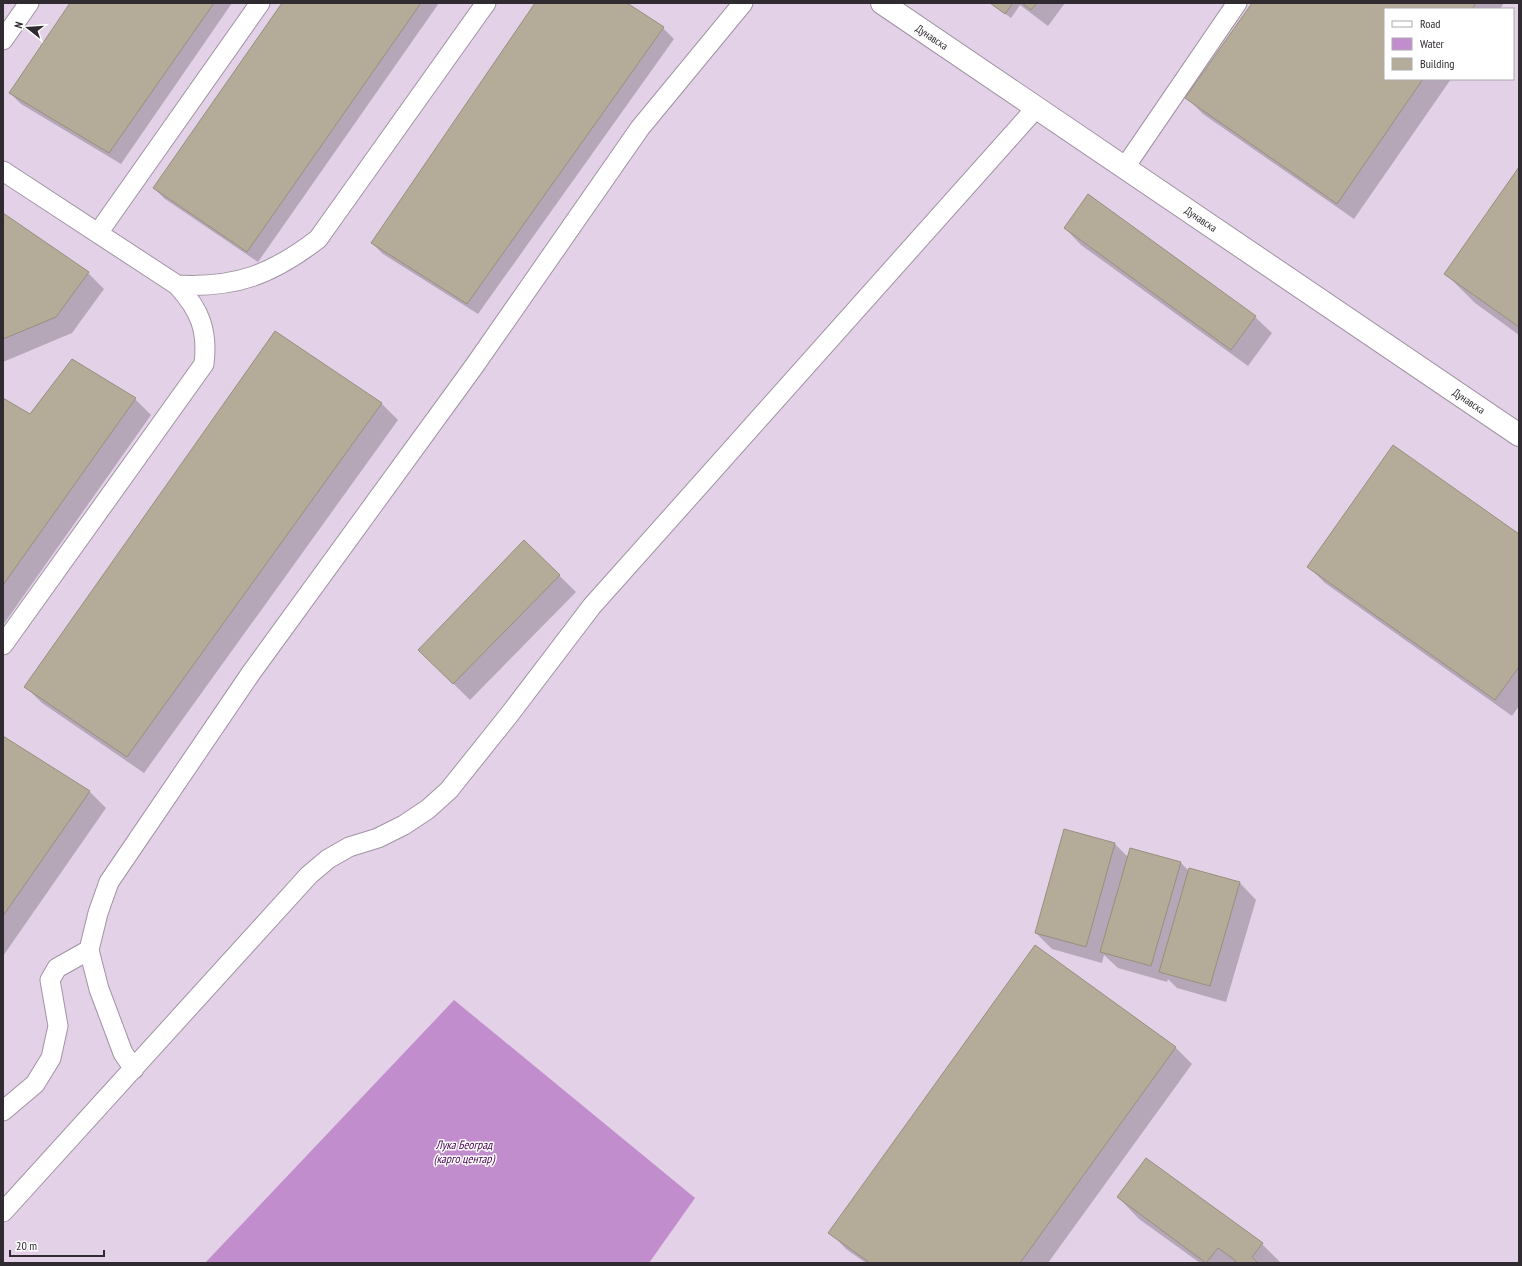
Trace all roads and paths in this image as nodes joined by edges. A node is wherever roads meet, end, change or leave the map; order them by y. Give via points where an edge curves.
1 (29, 3) edge
2 (260, 3) edge
3 (486, 3) edge
4 (743, 3) edge
5 (882, 3) edge
6 (1237, 3) edge
7 (3, 40) edge
8 (1036, 108) junction
9 (1125, 167) junction
10 (3, 170) edge
11 (98, 233) junction
12 (177, 284) junction
13 (1519, 435) edge
14 (3, 645) edge
15 (89, 950) junction
16 (134, 1069) junction
17 (3, 1111) edge
18 (3, 1212) edge

1 - 7 lane
2 - 11 lane
3 - 12 lane via 318,239 294,257 241,280 198,286
4 - 15 lane via 640,128 476,365 251,674 109,882
5 - 8 street, Дунавска
6 - 9 lane
8 - 9 street, Дунавска
8 - 16 lane via 592,606 449,790 428,809 404,825 378,838 350,847 328,859 309,875
9 - 13 street, Дунавска
10 - 11 lane
11 - 12 lane
12 - 14 lane via 198,314 206,348 204,364
15 - 16 lane via 99,989 124,1053
15 - 17 lane via 57,968 50,980 58,1026 51,1058 35,1084
16 - 18 lane

